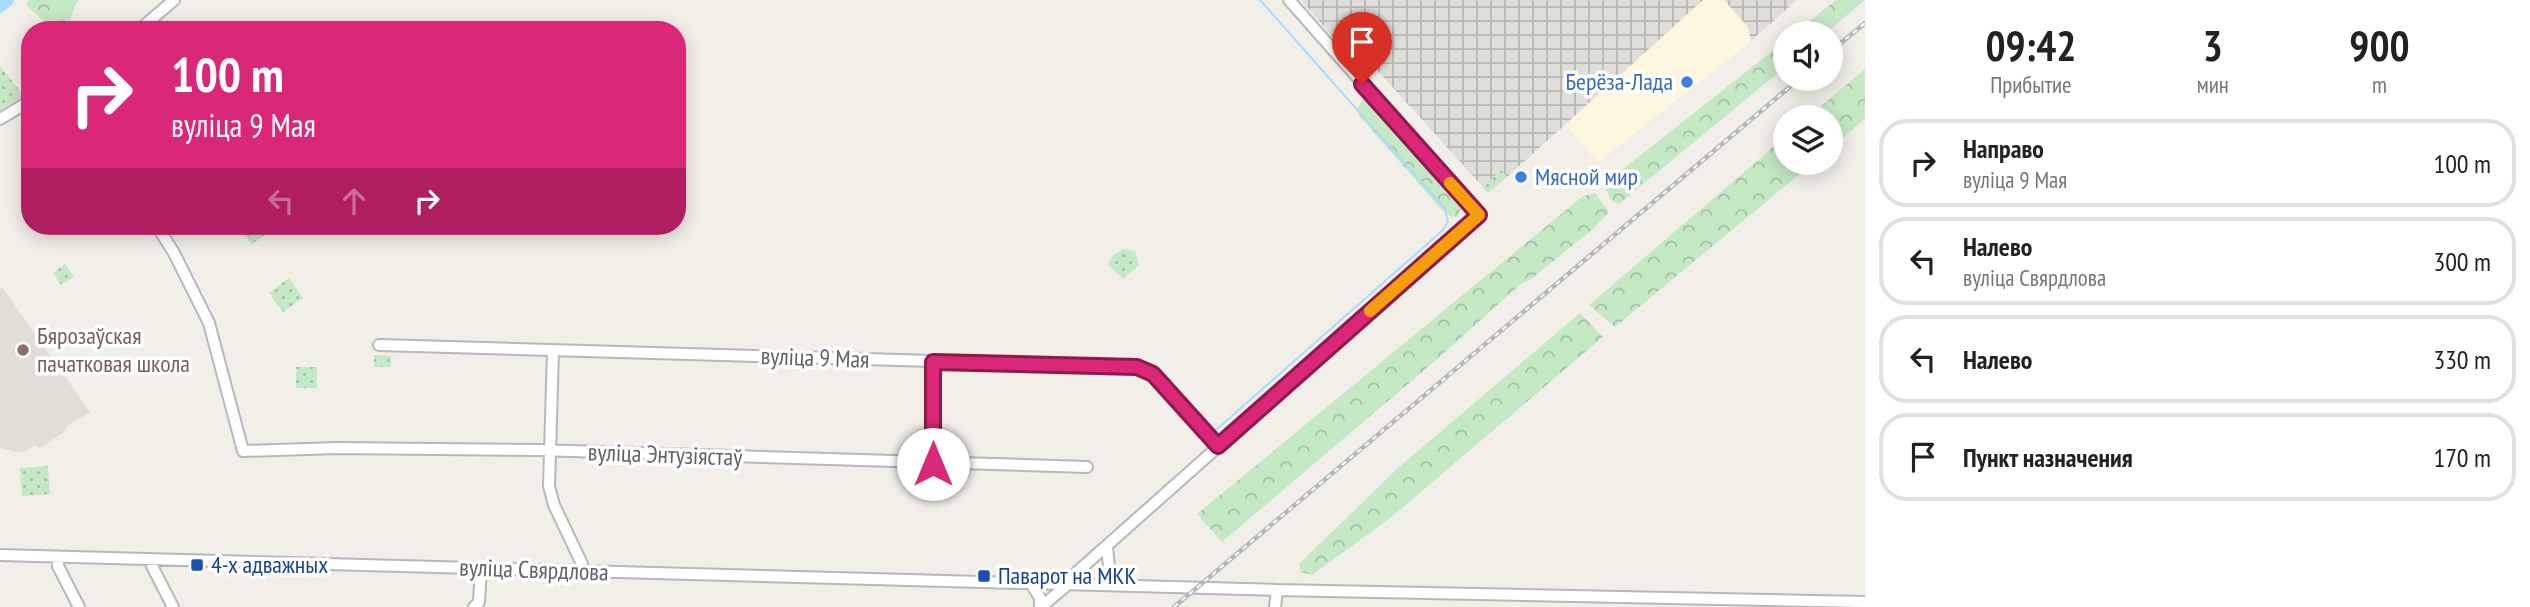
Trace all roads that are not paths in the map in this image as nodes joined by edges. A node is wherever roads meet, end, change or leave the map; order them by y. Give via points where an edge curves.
1 (174, 0) edge
2 (1289, 0) edge
3 (150, 21) edge
4 (21, 106) edge
5 (0, 119) edge
6 (163, 235) edge
7 (379, 345) dead end
8 (553, 351) junction
9 (933, 362) junction
10 (1218, 446) junction
11 (549, 451) junction
12 (933, 464) junction
13 (1087, 467) dead end
14 (1107, 547) junction
15 (0, 555) edge
16 (58, 558) junction
17 (151, 560) junction
18 (481, 568) junction
19 (581, 571) junction
20 (1030, 582) junction
21 (1068, 583) junction
22 (1121, 584) junction
23 (1277, 590) junction
24 (1521, 594) junction
25 (1865, 602) edge
26 (478, 606) edge
27 (79, 607) edge
28 (173, 607) edge
29 (1041, 607) edge
30 (1275, 607) edge
31 (1522, 607) edge

1 - 3 street
2 - 10 street via 1479,215
4 - 5 street
6 - 11 street, вуліца Энтузіястаў via 209,323 243,451
7 - 8 street, вуліца 9 Мая
8 - 9 street, вуліца 9 Мая
8 - 11 street
9 - 10 street, вуліца 9 Мая via 1137,367 1153,374
9 - 12 street
10 - 14 street
11 - 12 street, вуліца Энтузіястаў
11 - 19 street via 554,505 582,564
12 - 13 street, вуліца Энтузіястаў
14 - 21 street
14 - 22 street via 1109,566
15 - 16 street, вуліца Свярдлова
16 - 17 street, вуліца Свярдлова
16 - 27 street
17 - 18 street, вуліца Свярдлова
17 - 28 street
18 - 19 street, вуліца Свярдлова
18 - 26 street
19 - 20 street, вуліца Свярдлова
20 - 21 street, вуліца Свярдлова
20 - 29 street
21 - 22 street, вуліца Свярдлова
21 - 29 street
22 - 23 street, вуліца Свярдлова
23 - 24 street, вуліца Свярдлова
23 - 30 street
24 - 25 street, вуліца Свярдлова
24 - 31 street

